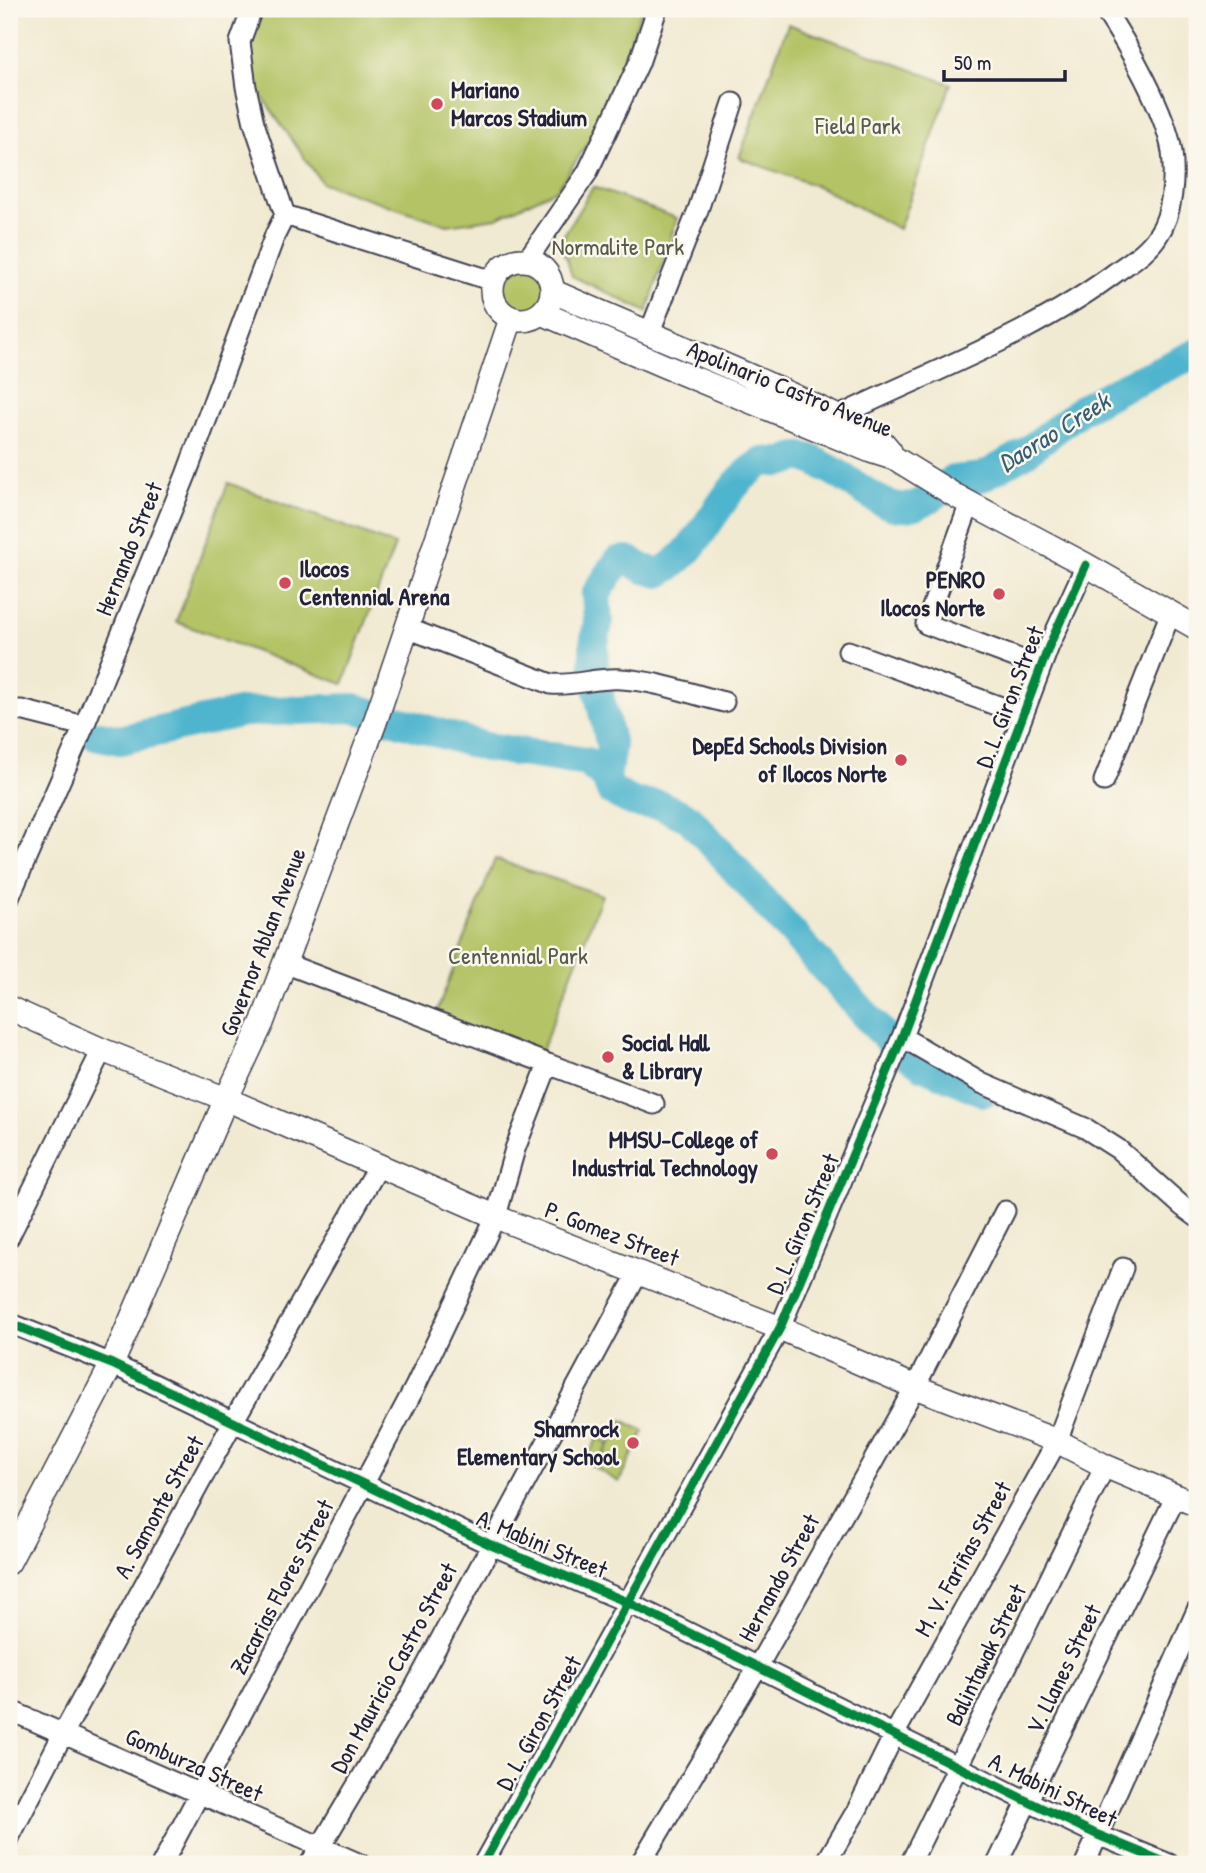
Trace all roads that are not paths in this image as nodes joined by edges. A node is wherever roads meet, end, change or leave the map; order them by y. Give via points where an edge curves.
1 (252, 9) edge
2 (657, 9) edge
3 (1104, 9) edge
4 (733, 103) dead end
5 (285, 215) junction
6 (527, 260) junction
7 (493, 281) junction
8 (552, 291) junction
9 (542, 313) junction
10 (511, 319) junction
11 (649, 334) junction
12 (838, 416) junction
13 (817, 427) junction
14 (896, 459) junction
15 (963, 500) junction
16 (1086, 565) junction
17 (1171, 612) junction
18 (407, 628) junction
19 (1197, 628) edge
20 (848, 651) dead end
21 (1041, 667) junction
22 (724, 702) dead end
23 (9, 710) edge
24 (1023, 715) junction
25 (84, 726) junction
26 (1104, 781) dead end
27 (9, 898) edge
28 (284, 963) junction
29 (9, 1008) edge
30 (902, 1037) junction
31 (102, 1050) junction
32 (548, 1064) junction
33 (226, 1099) junction
34 (654, 1104) dead end
35 (378, 1167) junction
36 (1005, 1211) dead end
37 (496, 1216) junction
38 (1197, 1217) edge
39 (9, 1237) edge
40 (1123, 1268) dead end
41 (638, 1273) junction
42 (9, 1323) edge
43 (780, 1328) junction
44 (111, 1364) junction
45 (915, 1387) junction
46 (233, 1422) junction
47 (1056, 1441) junction
48 (1105, 1466) junction
49 (364, 1484) junction
50 (1176, 1496) junction
51 (1197, 1505) edge
52 (491, 1545) junction
53 (9, 1562) edge
54 (627, 1602) junction
55 (1197, 1610) edge
56 (758, 1666) junction
57 (9, 1710) edge
58 (895, 1733) junction
59 (63, 1734) junction
60 (959, 1765) junction
61 (199, 1795) junction
62 (1027, 1801) junction
63 (1098, 1835) junction
64 (9, 1838) edge
65 (315, 1856) edge
66 (162, 1864) edge
67 (360, 1864) edge
68 (483, 1864) edge
69 (640, 1864) edge
70 (825, 1864) edge
71 (910, 1864) edge
72 (998, 1864) edge
73 (1085, 1864) edge
74 (1169, 1864) edge

1 - 5 street via 240,42 246,87
2 - 6 street via 639,63 587,173
3 - 12 street via 1157,106 1172,152 1168,212 1159,234 1145,251 1108,278 1020,332
4 - 11 street via 698,210
5 - 7 street
5 - 25 street, Hernando Street
6 - 7 main road via 510,262
6 - 8 main road via 542,268
7 - 10 main road via 497,308
8 - 9 main road
8 - 11 main road, Apolinario Castro Avenue
9 - 10 main road via 528,320
9 - 13 main road, Apolinario Castro Avenue
10 - 18 main road, Governor Ablan Avenue
11 - 12 main road, Apolinario Castro Avenue
12 - 13 street
12 - 14 main road, Apolinario Castro Avenue via 879,438
13 - 14 main road, Apolinario Castro Avenue
14 - 15 main road
15 - 16 main road
15 - 21 street via 926,624
16 - 17 main road
16 - 21 street, D. L. Giron Street
17 - 19 main road
17 - 26 street
18 - 22 street via 551,684 636,681
18 - 28 main road, Governor Ablan Avenue
20 - 24 street
21 - 24 street, D. L. Giron Street
23 - 25 street
24 - 30 street, D. L. Giron Street
25 - 27 street, Hernando Street
28 - 32 street
28 - 33 main road, Governor Ablan Avenue
29 - 31 main road, P. Gomez Street
30 - 38 street via 981,1083 1085,1128 1118,1149
30 - 43 street, D. L. Giron Street
31 - 33 main road, P. Gomez Street
31 - 39 street
32 - 34 street
32 - 37 street, Zacarias Flores Street via 515,1149
33 - 35 main road, P. Gomez Street
33 - 44 main road, Governor Ablan Avenue
35 - 37 main road, P. Gomez Street
35 - 46 street, A. Samonte Street
36 - 45 street, Hernando Street
37 - 41 main road, P. Gomez Street
37 - 49 street, Zacarias Flores Street
40 - 47 street, M. V. Fariñas Street
41 - 43 main road, P. Gomez Street
41 - 52 street, Don Mauricio Castro Street
42 - 44 street, A. Mabini Street
43 - 45 main road, P. Gomez Street
43 - 54 street, D. L. Giron Street
44 - 46 street, A. Mabini Street
44 - 53 main road, Governor Ablan Avenue
45 - 47 main road, P. Gomez Street
45 - 56 street, Hernando Street
46 - 49 street, A. Mabini Street
46 - 59 street, A. Samonte Street
47 - 48 main road, P. Gomez Street
47 - 58 street, M. V. Fariñas Street
48 - 50 main road, P. Gomez Street
48 - 60 street, Balintawak Street
49 - 52 street, A. Mabini Street
49 - 61 street, Zacarias Flores Street
50 - 51 main road, P. Gomez Street
50 - 62 street, V. Llanes Street
52 - 54 street, A. Mabini Street
52 - 65 street, Don Mauricio Castro Street via 409,1698
54 - 56 street, A. Mabini Street
54 - 68 street, D. L. Giron Street
55 - 63 street
56 - 58 street, A. Mabini Street
56 - 69 street, Hernando Street
57 - 59 street, Gomburza Street
58 - 60 street, A. Mabini Street
58 - 70 street, M. V. Fariñas Street
59 - 61 street, Gomburza Street
59 - 64 street, A. Samonte Street
60 - 62 street, A. Mabini Street
60 - 71 street, Balintawak Street
61 - 65 street, Gomburza Street
61 - 66 street, Zacarias Flores Street
62 - 63 street, A. Mabini Street
62 - 72 street, V. Llanes Street
63 - 73 street
63 - 74 street, A. Mabini Street
65 - 67 street, Gomburza Street

